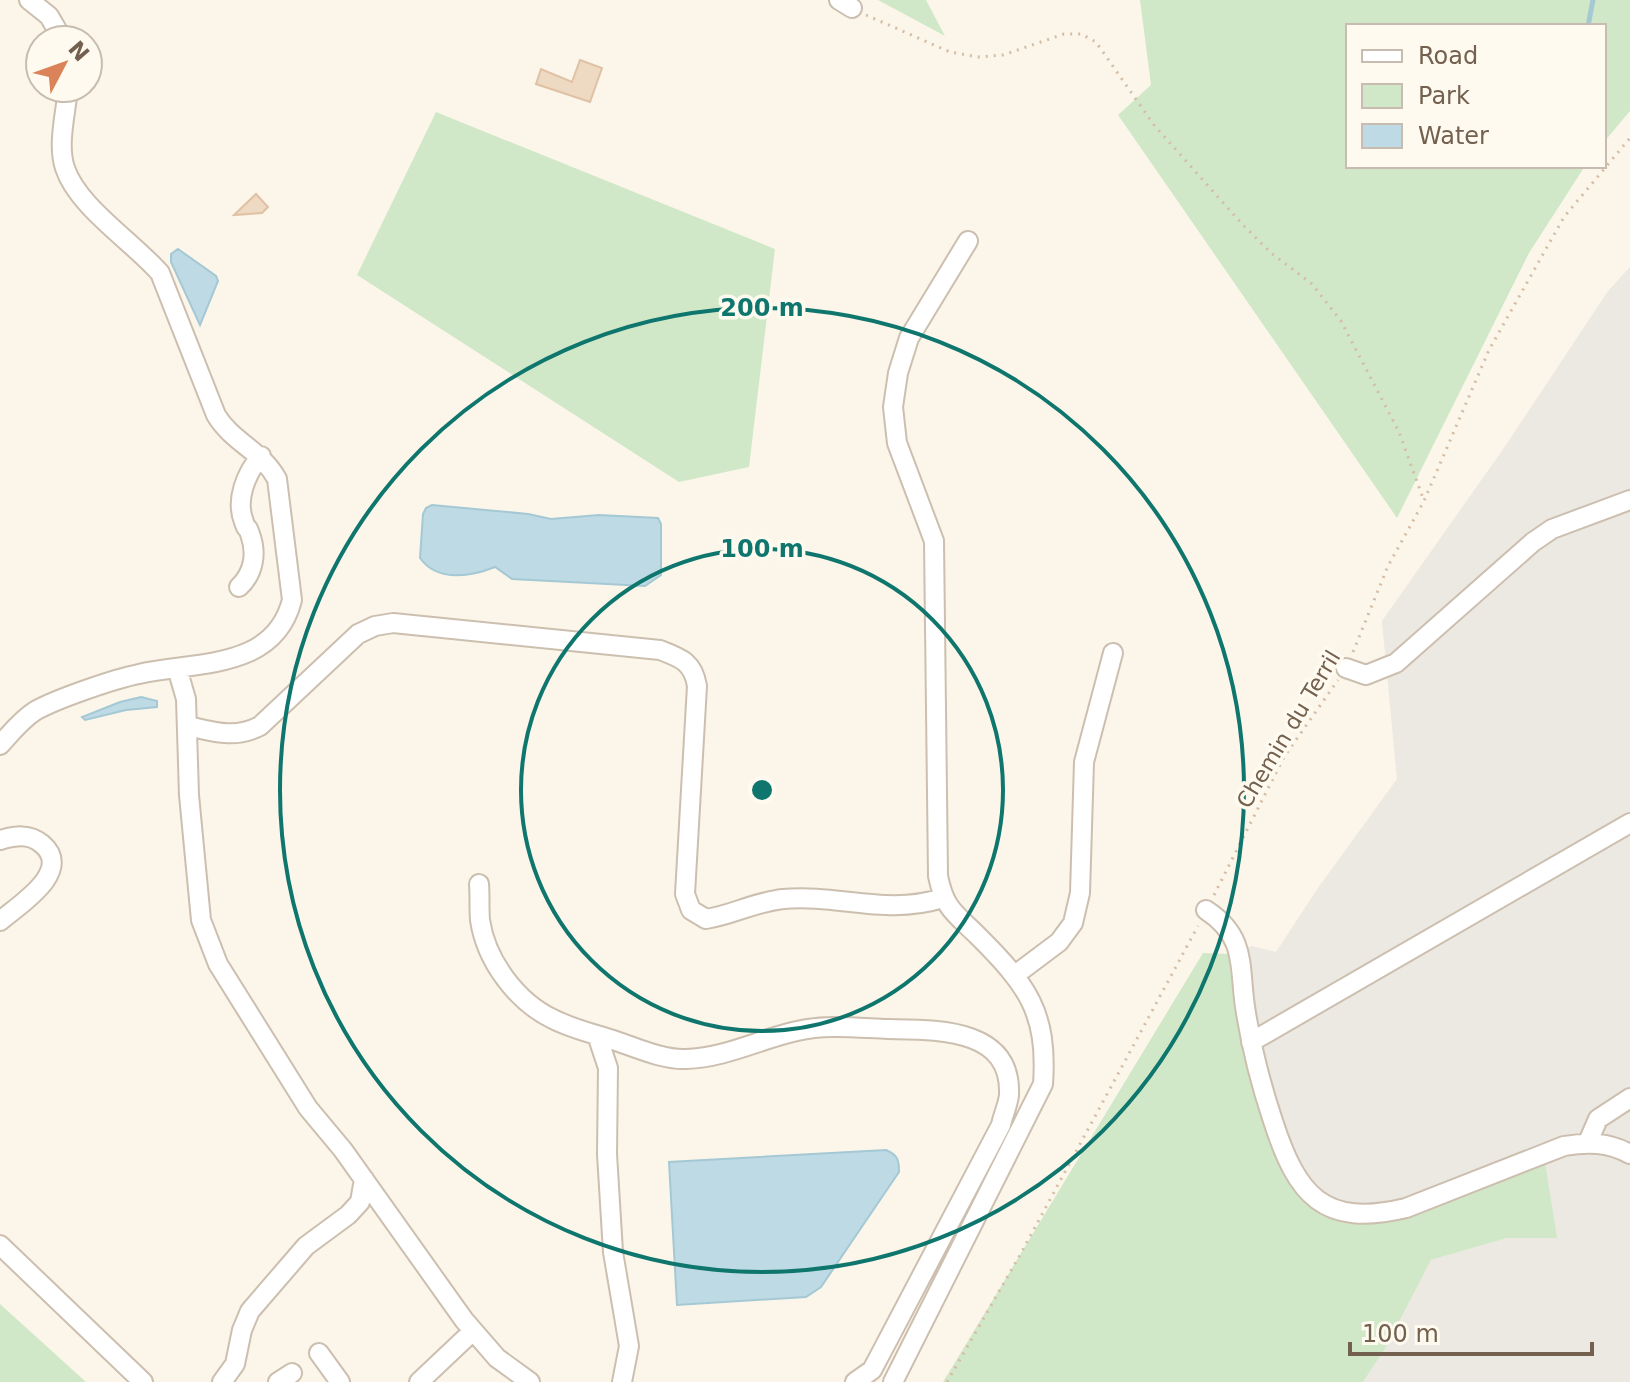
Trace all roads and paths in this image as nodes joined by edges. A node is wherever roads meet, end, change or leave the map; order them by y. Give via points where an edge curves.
1 (29, 0) edge
2 (845, 4) edge
3 (54, 24) edge
4 (67, 104) edge
5 (1630, 138) edge
6 (1606, 167) edge
7 (1605, 168) edge
8 (968, 241) dead end
9 (261, 456) junction
10 (1630, 500) edge
11 (1424, 501) junction
12 (239, 587) dead end
13 (1113, 653) dead end
14 (177, 668) junction
15 (1346, 668) junction
16 (188, 726) junction
17 (0, 745) edge
18 (1630, 823) edge
19 (0, 840) edge
20 (479, 884) dead end
21 (943, 898) junction
22 (1206, 910) junction
23 (0, 921) edge
24 (1015, 975) junction
25 (597, 1035) junction
26 (1251, 1042) junction
27 (1630, 1098) edge
28 (1588, 1142) junction
29 (1630, 1154) edge
30 (364, 1179) junction
31 (0, 1245) edge
32 (473, 1331) junction
33 (319, 1353) dead end
34 (143, 1382) edge
35 (223, 1382) edge
36 (340, 1382) edge
37 (419, 1382) edge
38 (530, 1382) edge
39 (622, 1382) edge
40 (855, 1382) edge
41 (893, 1382) edge
42 (947, 1382) edge

1 - 3 lane
2 - 11 path via 950,52 978,57 1003,55 1064,34 1081,34 1096,42 1154,125 1242,224 1312,284 1341,321 1399,432
4 - 9 lane via 65,169 99,214 160,273 216,415 231,435
5 - 6 path, Chemin du Terril
7 - 11 path, Chemin du Terril via 1564,217 1489,350
8 - 21 lane via 909,338 893,407 897,443 934,541 938,876
9 - 12 lane via 243,484 243,520 251,536 253,565
9 - 14 lane via 277,479 292,600 288,617 252,650
10 - 15 lane via 1542,535 1396,663 1366,675
11 - 15 path, Chemin du Terril via 1388,566
13 - 24 lane via 1084,762 1080,893 1073,923 1059,942
14 - 16 lane
14 - 17 lane via 138,674 50,704 25,719
15 - 22 path, Chemin du Terril via 1284,757
16 - 21 lane via 225,735 260,726 358,634 393,623 660,650 695,671 697,686 685,894 691,910 706,919 785,899 899,907
16 - 30 lane via 201,920 212,950 308,1108
18 - 26 lane
19 - 23 lane via 21,835 36,839 53,861 49,876 35,892
20 - 25 lane via 480,921 509,985 554,1021
21 - 24 lane
22 - 26 lane via 1222,920 1240,950
22 - 42 path, Chemin du Terril
24 - 41 lane via 1035,1008 1045,1051 1043,1084
25 - 39 lane via 608,1068 613,1252 629,1346
25 - 40 lane via 683,1060 829,1027 941,1030 969,1035 993,1052 1007,1073 1009,1097 1001,1125 872,1370
26 - 28 lane via 1285,1158 1299,1183 1336,1209 1355,1214 1406,1208 1564,1146
27 - 28 lane via 1598,1119
28 - 29 lane
30 - 32 lane
30 - 35 lane via 360,1202 306,1246 250,1311 235,1364
31 - 34 lane
32 - 37 lane
32 - 38 lane via 497,1358
33 - 36 lane

